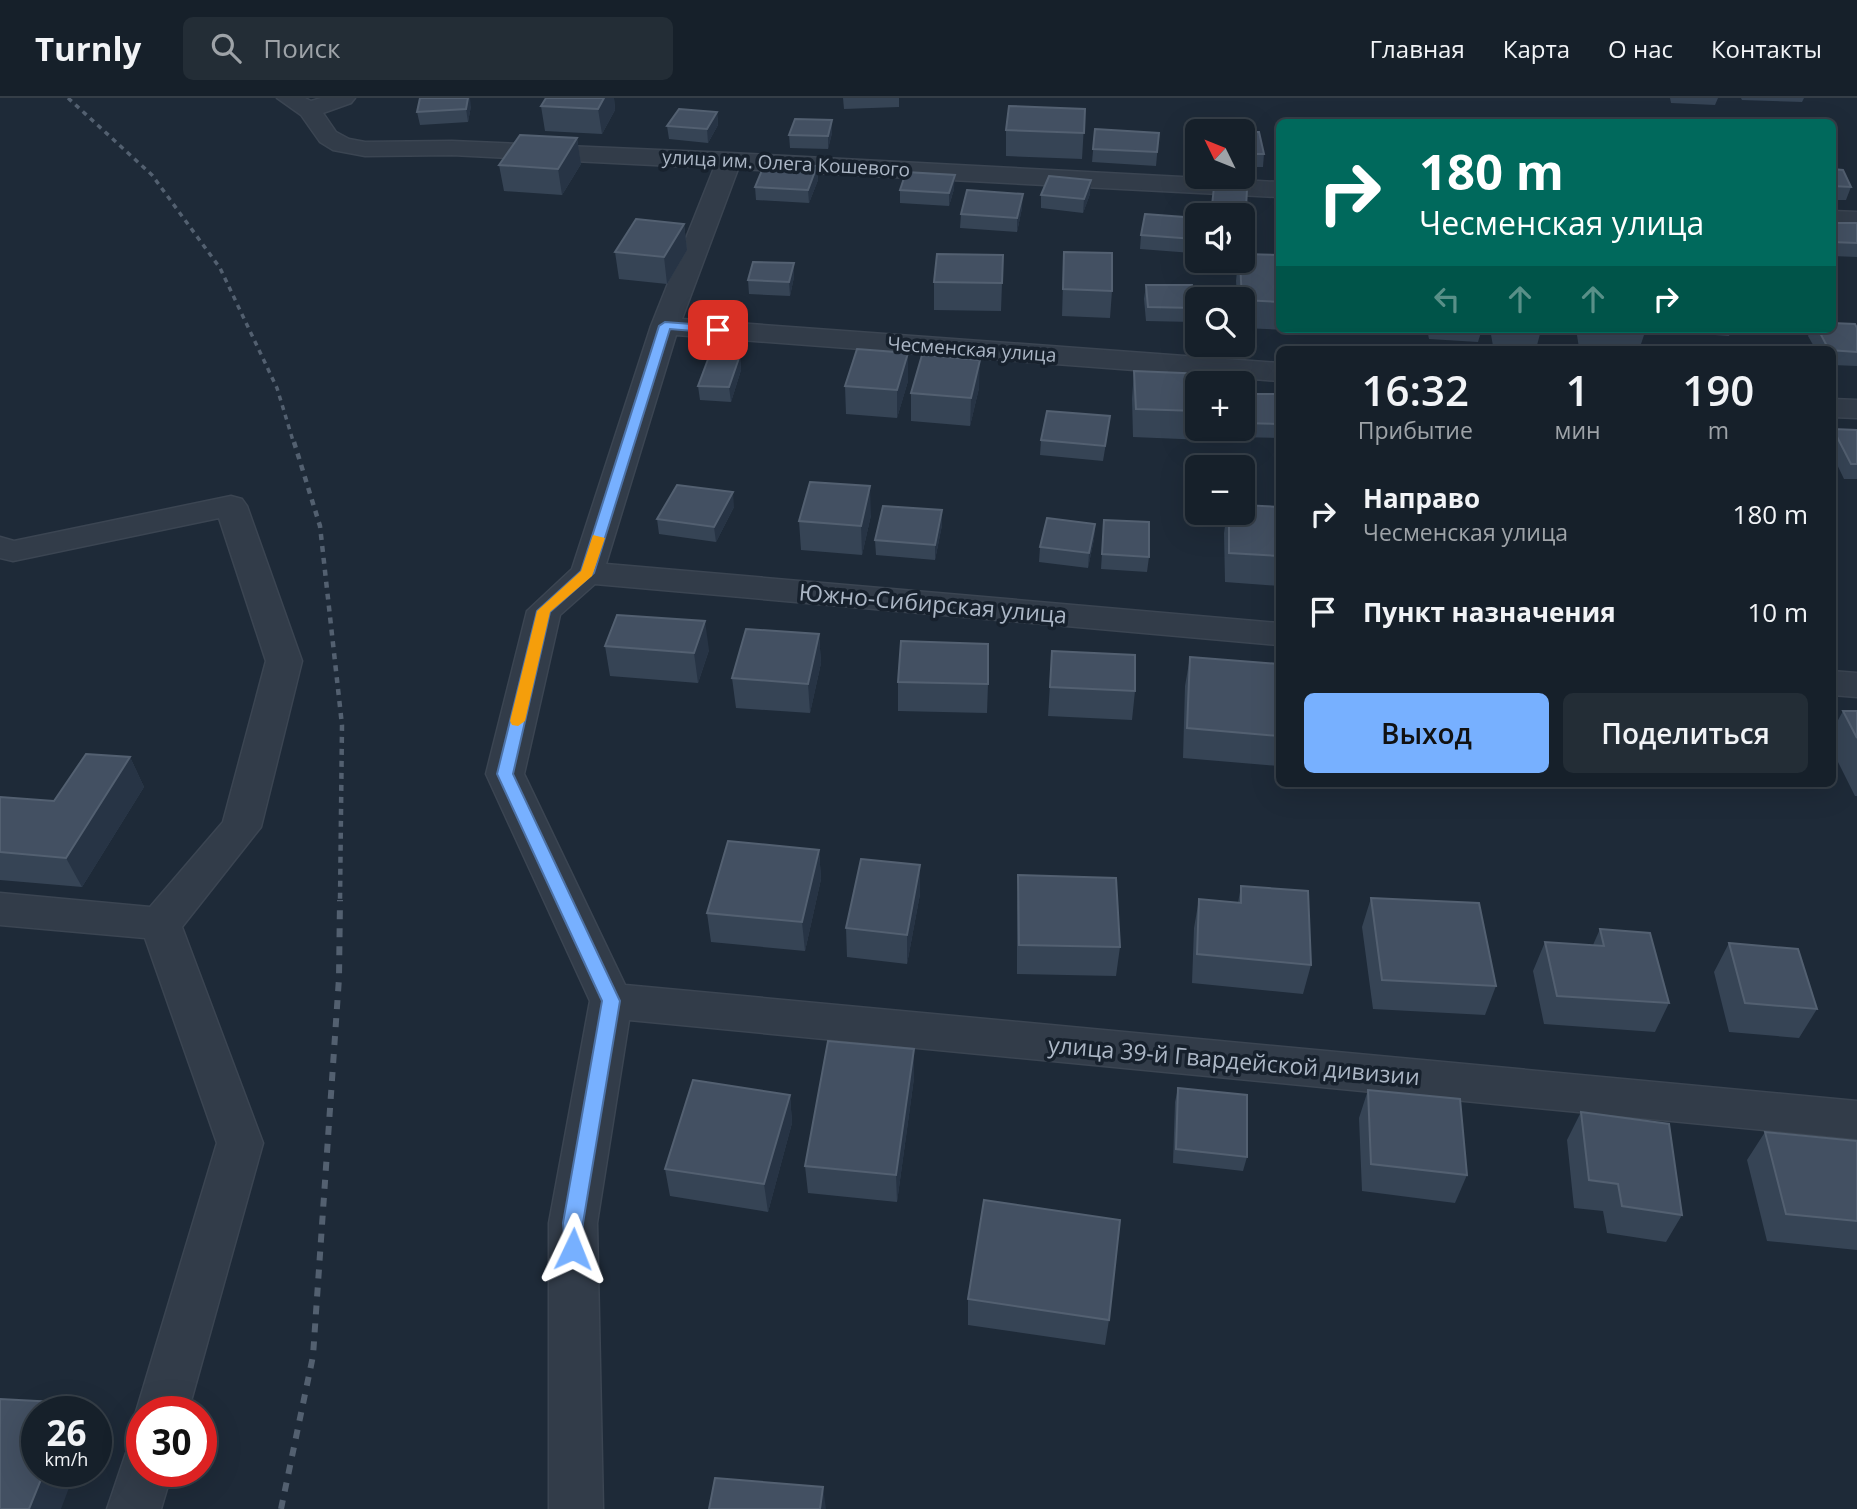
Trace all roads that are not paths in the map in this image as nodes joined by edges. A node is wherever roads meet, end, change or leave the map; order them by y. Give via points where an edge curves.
1 (343, 98) edge
2 (299, 104) edge
3 (729, 160) junction
4 (1276, 189) edge
5 (1836, 219) edge
6 (1857, 220) edge
7 (665, 326) junction
8 (1276, 372) edge
9 (1836, 408) edge
10 (1857, 409) edge
11 (0, 547) edge
12 (587, 573) junction
13 (1276, 634) edge
14 (1836, 683) edge
15 (1857, 685) edge
16 (0, 909) edge
17 (160, 924) junction
18 (611, 1001) junction
19 (1857, 1120) edge
20 (167, 1396) edge
21 (141, 1487) edge
22 (134, 1509) edge
23 (576, 1509) edge

1 - 2 street
2 - 3 street, улица им. Олега Кошевого via 328,137 365,149 452,148
3 - 4 street, улица им. Олега Кошевого
3 - 7 street
5 - 6 street
7 - 8 street, Чесменская улица
7 - 12 street
9 - 10 street
11 - 17 street via 13,551 231,506 284,660 241,828
12 - 13 street, Южно-Сибирская улица
12 - 18 street via 544,611 505,774
14 - 15 street
16 - 17 street
17 - 20 street via 240,1143
18 - 19 street, улица 39-й Гвардейской дивизии
18 - 23 street via 573,1223
21 - 22 street

